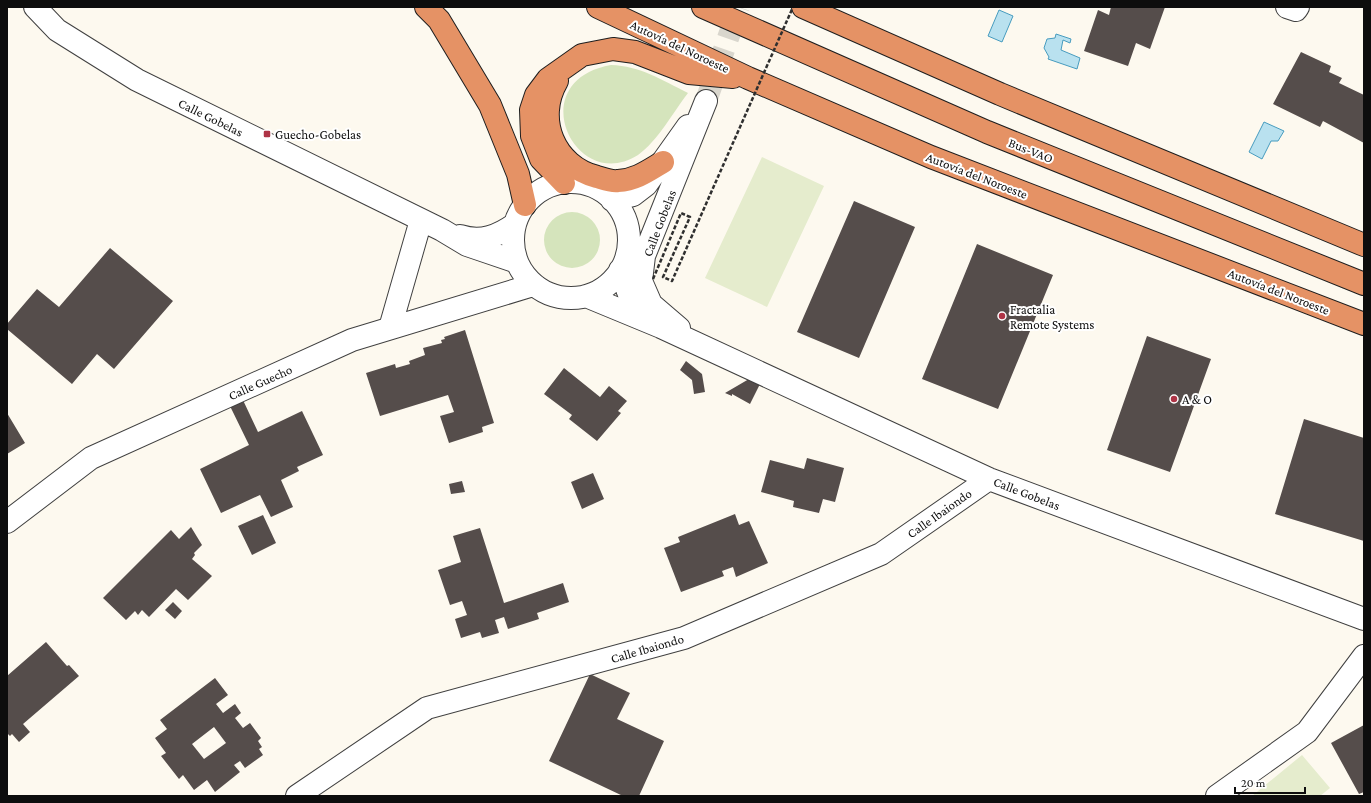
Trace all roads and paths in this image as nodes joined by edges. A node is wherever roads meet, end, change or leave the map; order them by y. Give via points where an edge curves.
1 (35, 7) edge
2 (426, 7) edge
3 (598, 7) edge
4 (703, 7) edge
5 (793, 7) edge
6 (804, 7) edge
7 (1288, 7) edge
8 (1298, 7) edge
9 (565, 68) junction
10 (748, 78) junction
11 (688, 151) junction
12 (663, 162) junction
13 (564, 183) junction
14 (612, 200) junction
15 (525, 205) junction
16 (421, 220) junction
17 (515, 224) junction
18 (442, 230) junction
19 (629, 244) junction
20 (1364, 244) edge
21 (517, 262) junction
22 (620, 270) junction
23 (653, 279) dead end
24 (1364, 284) edge
25 (533, 285) junction
26 (586, 296) junction
27 (1364, 324) edge
28 (661, 327) junction
29 (390, 328) junction
30 (700, 345) junction
31 (989, 478) junction
32 (7, 522) edge
33 (1364, 618) edge
34 (1364, 656) edge
35 (297, 796) edge
36 (1217, 796) edge

1 - 16 street, Calle Gobelas via 57,30 137,80
2 - 15 highway via 438,20 490,105 518,174
3 - 10 highway, Autovía del Noroeste
4 - 24 highway, Bus-VAO via 987,132
5 - 23 path, bridge via 672,281 663,277 690,217 681,213
6 - 20 highway via 1000,94
7 - 8 street via 1296,10
9 - 10 highway via 582,55 613,49 635,52 689,73
9 - 12 highway via 554,85 548,104 548,119 550,135 567,160 588,175 612,181 635,178
9 - 13 highway via 548,79 536,95 531,110 532,136 541,159
10 - 27 highway, Autovía del Noroeste via 931,157
11 - 12 street, Calle Gobelas via 706,101
11 - 19 street, Calle Gobelas
11 - 30 street, Calle Gobelas via 644,256 641,281 651,304
12 - 14 street, Calle Gobelas via 641,190 633,195
13 - 14 street via 582,184 598,189
13 - 15 street via 536,194
14 - 19 street via 622,213
15 - 17 street
16 - 18 street, Calle Gobelas
16 - 29 street
17 - 18 street, Calle Gobelas via 501,234 486,238 468,239
17 - 21 street via 512,243
18 - 21 street, Calle Gobelas via 467,245
19 - 22 street
21 - 25 street
22 - 26 street via 611,282
22 - 28 street, Calle Gobelas via 630,297
25 - 26 street via 549,294 567,298
25 - 29 street, Calle Guecho
26 - 28 street, Calle Gobelas
28 - 30 street, Calle Gobelas
29 - 32 street, Calle Guecho via 352,340 91,458
30 - 31 street, Calle Gobelas
31 - 33 street, Calle Gobelas
31 - 35 street, Calle Ibaiondo via 881,554 684,638 427,708
34 - 36 street via 1307,732

